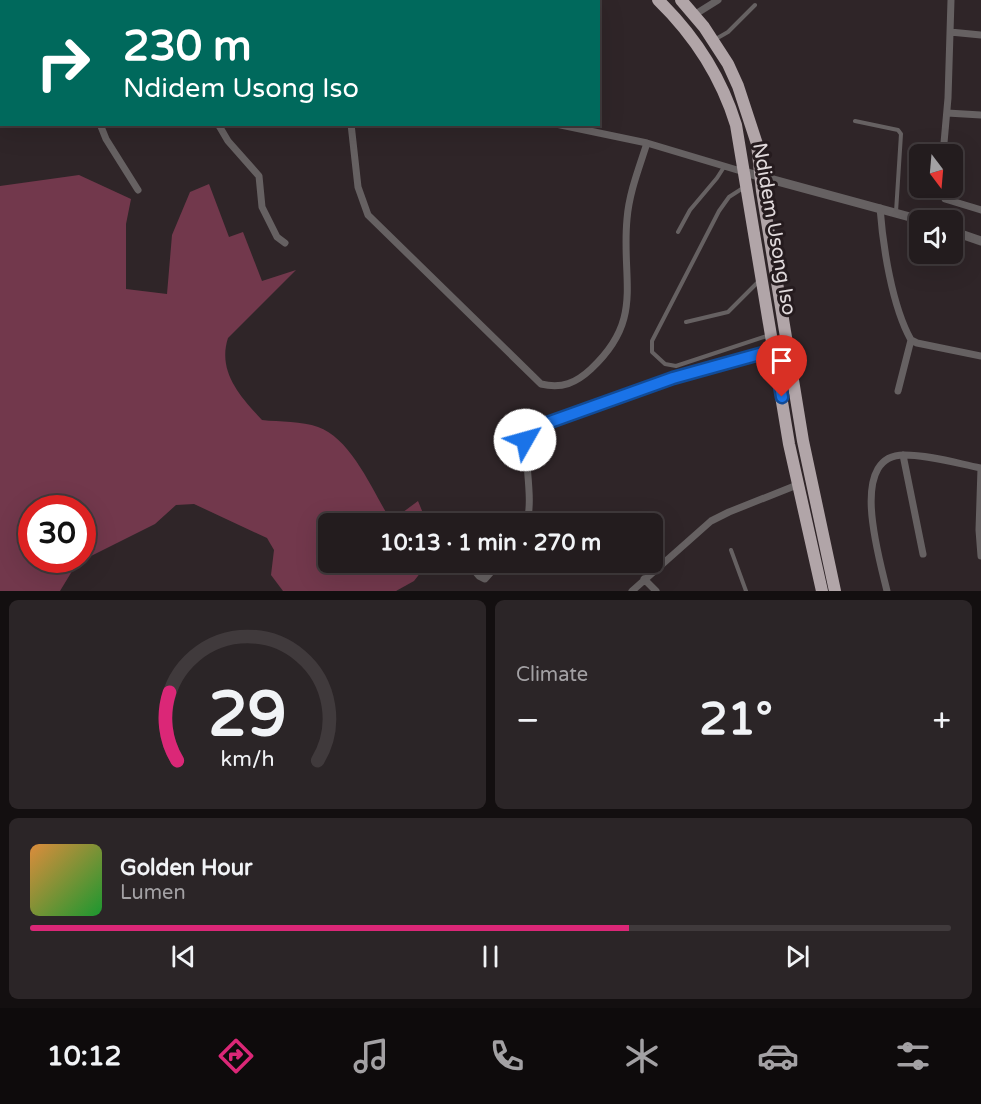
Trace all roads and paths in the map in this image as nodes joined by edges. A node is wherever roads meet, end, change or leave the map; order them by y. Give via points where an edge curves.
1 (658, 0) edge
2 (681, 0) edge
3 (718, 0) edge
4 (951, 0) edge
5 (755, 5) dead end
6 (694, 15) junction
7 (950, 32) junction
8 (981, 35) edge
9 (713, 41) junction
10 (946, 113) junction
11 (981, 116) edge
12 (855, 121) dead end
13 (101, 126) edge
14 (219, 126) edge
15 (351, 126) edge
16 (566, 126) edge
17 (647, 143) junction
18 (944, 144) edge
19 (724, 166) junction
20 (744, 172) junction
21 (761, 176) junction
22 (746, 186) junction
23 (138, 190) dead end
24 (945, 198) edge
25 (880, 208) junction
26 (981, 210) edge
27 (896, 213) junction
28 (909, 217) edge
29 (678, 232) dead end
30 (963, 235) edge
31 (981, 241) edge
32 (285, 243) dead end
33 (762, 278) junction
34 (686, 322) dead end
35 (772, 334) junction
36 (911, 340) junction
37 (774, 350) junction
38 (981, 356) edge
39 (898, 391) dead end
40 (903, 455) junction
41 (981, 468) edge
42 (797, 485) junction
43 (529, 513) edge
44 (731, 549) dead end
45 (923, 554) dead end
46 (981, 556) edge
47 (476, 573) edge
48 (492, 573) edge
49 (644, 579) junction
50 (632, 591) edge
51 (656, 591) edge
52 (746, 591) edge
53 (822, 591) edge
54 (835, 591) edge
55 (887, 591) edge

1 - 20 highway, Ndidem Usong Iso via 691,35 721,84 736,125
2 - 6 highway, Ndidem Usong Iso
3 - 6 street
4 - 7 street
5 - 9 lane
6 - 9 highway, Ndidem Usong Iso
7 - 8 street
7 - 10 street
9 - 21 highway, Ndidem Usong Iso via 728,64 745,106 757,144
10 - 11 street
10 - 18 street
12 - 27 lane via 898,130 901,134
13 - 23 street
14 - 32 street via 259,176 262,207 277,237
15 - 17 street via 358,187 368,215 541,384 557,386 579,380 621,331 627,308 630,198
16 - 17 street
17 - 19 street
19 - 20 street
19 - 29 lane
20 - 21 street
20 - 22 highway, Ndidem Usong Iso
21 - 25 street
21 - 54 highway, Ndidem Usong Iso via 803,441
22 - 33 highway, Ndidem Usong Iso
22 - 35 lane via 729,197 719,211 651,346 652,352 665,364 676,366
24 - 26 street
25 - 27 street
25 - 36 street via 885,253
27 - 28 street
30 - 31 street
33 - 34 lane via 728,312
33 - 35 highway, Ndidem Usong Iso
35 - 37 highway, Ndidem Usong Iso
36 - 38 street
36 - 39 street
37 - 42 highway, Ndidem Usong Iso
37 - 43 street via 673,378 530,431 525,440
40 - 41 street
40 - 45 street
40 - 55 street via 881,465 870,491
41 - 46 street
42 - 49 street via 711,521
42 - 53 highway, Ndidem Usong Iso
44 - 52 lane
47 - 48 street via 485,579
49 - 50 street
49 - 51 street

